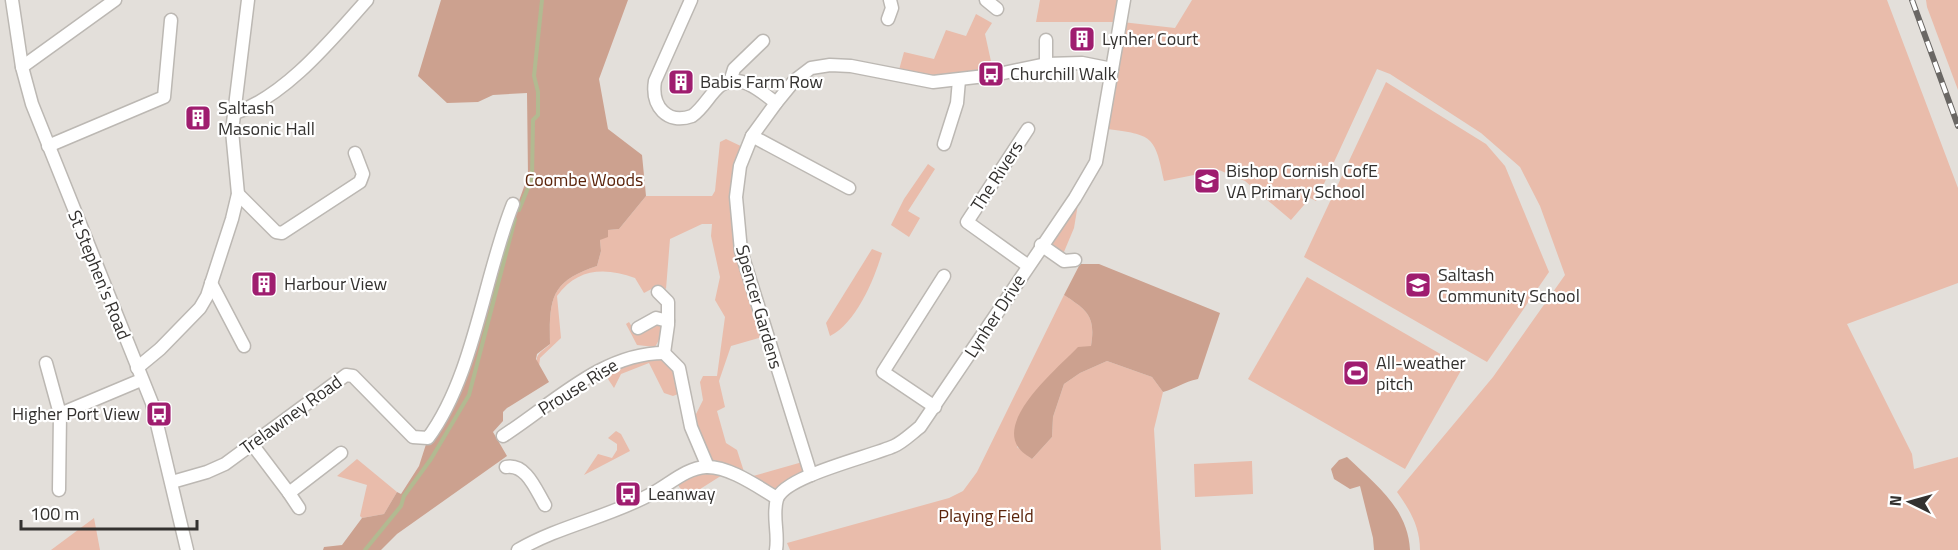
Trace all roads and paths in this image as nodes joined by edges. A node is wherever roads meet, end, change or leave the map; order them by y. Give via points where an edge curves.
1 (12, 0) edge
2 (115, 0) edge
3 (248, 0) edge
4 (367, 0) edge
5 (691, 0) edge
6 (890, 0) edge
7 (986, 0) edge
8 (1124, 0) edge
9 (997, 9) dead end
10 (888, 19) dead end
11 (171, 20) dead end
12 (1046, 39) dead end
13 (763, 41) dead end
14 (1046, 64) junction
15 (22, 67) junction
16 (1112, 69) junction
17 (959, 80) junction
18 (730, 82) junction
19 (776, 103) junction
20 (235, 113) junction
21 (1028, 129) dead end
22 (752, 136) junction
23 (944, 144) dead end
24 (48, 146) junction
25 (355, 153) dead end
26 (849, 188) dead end
27 (238, 194) junction
28 (514, 210) dead end
29 (1041, 245) junction
30 (1074, 261) dead end
31 (1028, 265) junction
32 (944, 276) dead end
33 (212, 283) junction
34 (658, 292) dead end
35 (668, 321) junction
36 (638, 328) dead end
37 (244, 346) dead end
38 (664, 353) junction
39 (46, 363) dead end
40 (139, 374) junction
41 (934, 407) junction
42 (60, 414) junction
43 (503, 436) dead end
44 (252, 444) junction
45 (341, 453) dead end
46 (506, 467) dead end
47 (708, 467) junction
48 (811, 475) junction
49 (172, 482) junction
50 (288, 493) junction
51 (47, 495) dead end
52 (777, 498) junction
53 (545, 505) dead end
54 (299, 508) dead end
55 (187, 550) edge
56 (518, 550) edge
57 (776, 550) edge

1 - 15 street, St Stephen's Road
2 - 15 street
3 - 20 street
4 - 20 street via 294,75 251,108
5 - 18 street via 655,81 653,90 658,106 672,119 684,119 700,111 722,85
6 - 10 street
7 - 9 street
8 - 16 street, Lynher Drive
11 - 24 street via 164,98
12 - 14 street
13 - 18 street via 734,69
14 - 16 street, Spencer Gardens via 1082,63
14 - 17 street, Spencer Gardens
15 - 24 street, St Stephen's Road
16 - 29 street, Lynher Drive via 1096,162
17 - 19 street, Spencer Gardens via 912,80 830,65 811,68
17 - 23 street via 957,103
18 - 19 street via 744,82
19 - 22 street, Spencer Gardens
20 - 27 street via 232,138
21 - 31 street, The Rivers via 967,222
22 - 26 street
22 - 48 street, Spencer Gardens via 740,166 736,197 741,251
24 - 40 street, St Stephen's Road
25 - 27 street via 363,174 360,182 282,233 276,232
27 - 33 street
28 - 44 street, Trelawney Road via 461,371 428,438 413,437 353,376 345,375
29 - 30 street via 1064,261
29 - 31 street, Lynher Drive
31 - 41 street, Lynher Drive
32 - 41 street via 884,372
33 - 37 street
33 - 40 street via 186,325
34 - 35 street via 668,302
35 - 36 street via 656,318
35 - 38 street
38 - 43 street, Prouse Rise via 642,353 614,362
38 - 47 street via 679,368 691,427
39 - 42 street
40 - 42 street
40 - 49 street, St Stephen's Road via 152,403
41 - 48 street, Lynher Drive via 920,427 897,445
42 - 51 street via 64,489
44 - 49 street, Trelawney Road via 207,472
44 - 50 street
45 - 50 street
46 - 53 street via 517,466 524,471
47 - 52 street via 727,472
47 - 56 street via 691,470 638,501 544,535
48 - 52 street, Lynher Drive via 785,488
49 - 55 street, St Stephen's Road
50 - 54 street
52 - 57 street

